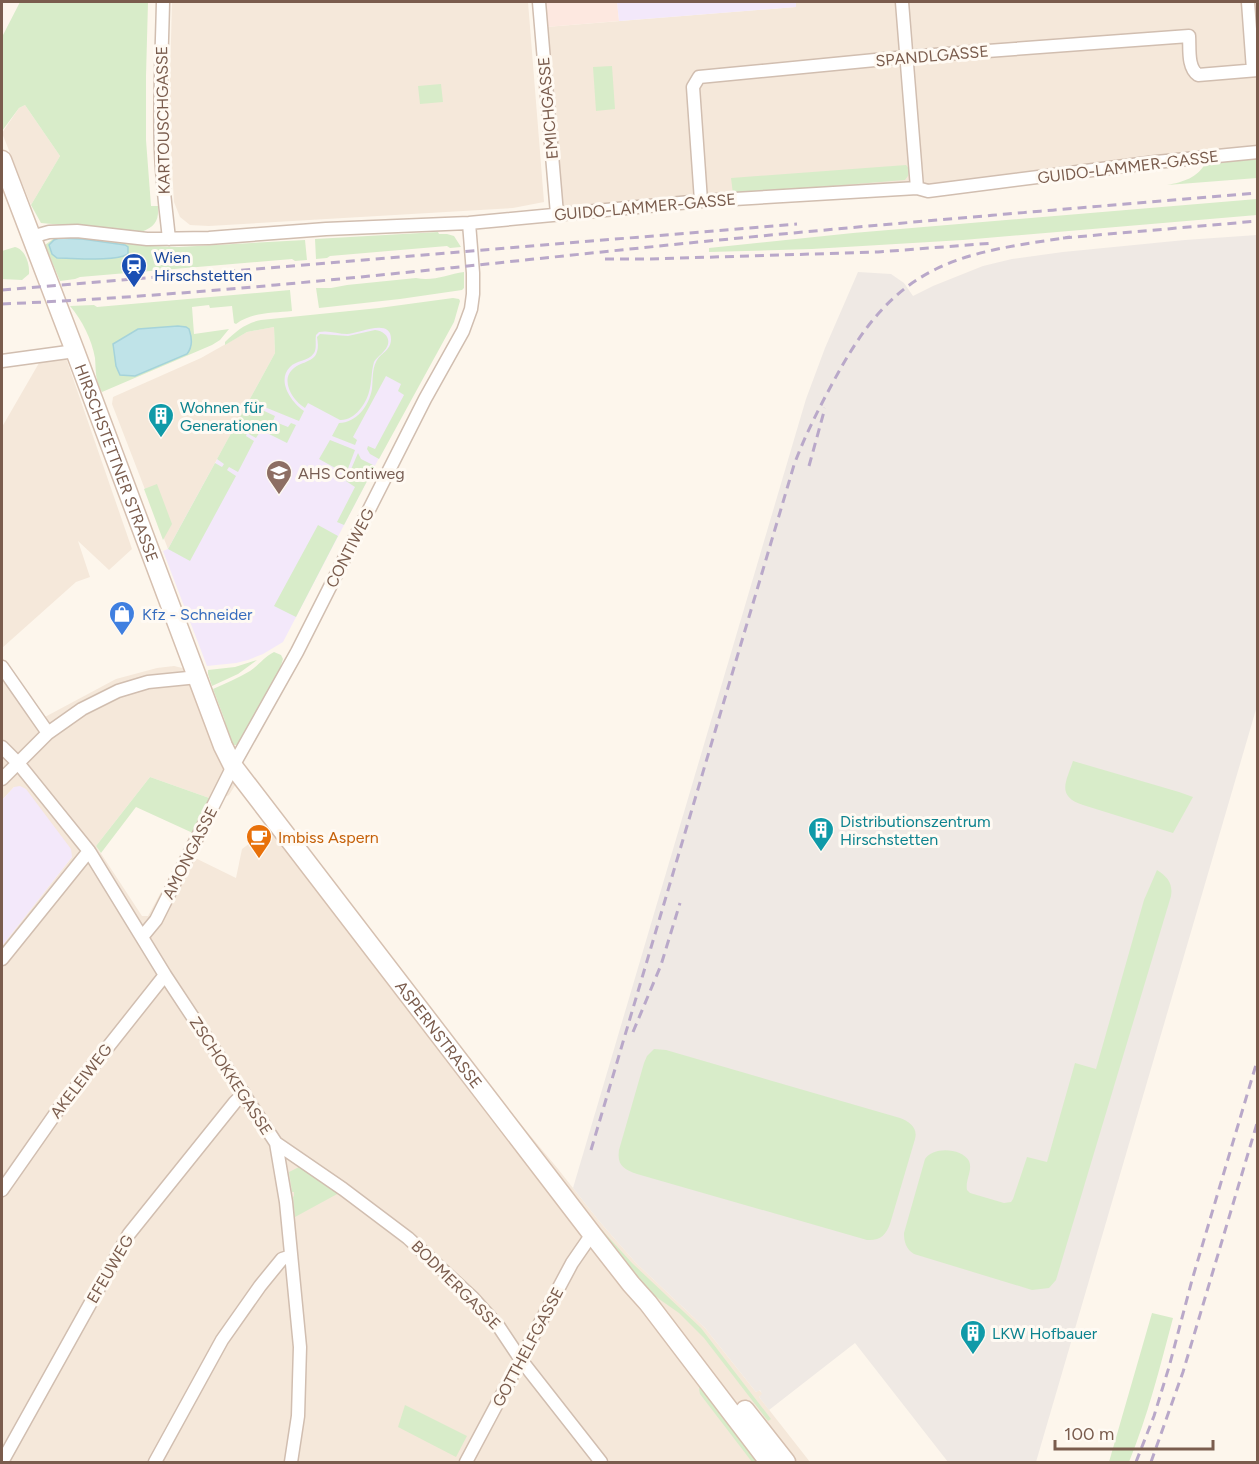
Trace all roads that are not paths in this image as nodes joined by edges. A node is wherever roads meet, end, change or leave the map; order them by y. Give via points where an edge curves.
1 (163, 2) edge
2 (539, 2) edge
3 (902, 2) edge
4 (1248, 2) edge
5 (906, 57) junction
6 (1255, 70) edge
7 (1257, 152) edge
8 (2, 160) edge
9 (917, 188) junction
10 (701, 201) junction
11 (557, 214) junction
12 (469, 223) junction
13 (31, 237) junction
14 (169, 239) junction
15 (75, 351) junction
16 (2, 361) edge
17 (2, 667) edge
18 (198, 677) junction
19 (48, 733) junction
20 (2, 747) edge
21 (18, 763) junction
22 (233, 766) junction
23 (2, 779) edge
24 (89, 851) junction
25 (142, 937) junction
26 (2, 959) edge
27 (165, 975) junction
28 (244, 1093) junction
29 (276, 1143) junction
30 (2, 1190) edge
31 (592, 1234) junction
32 (291, 1256) junction
33 (648, 1303) junction
34 (521, 1360) junction
35 (2, 1462) edge
36 (155, 1462) edge
37 (291, 1462) edge
38 (466, 1462) edge
39 (601, 1462) edge
40 (770, 1462) edge
41 (786, 1462) edge

1 - 14 street, KARTOUSCHGASSE via 161,136
2 - 11 street, EMICHGASSE
3 - 5 street
4 - 6 street
5 - 6 street, SPANDLGASSE via 1189,36 1191,67 1198,75
5 - 9 street
5 - 10 street, SPANDLGASSE via 699,77 693,87
7 - 9 street, GUIDO-LAMMER-GASSE via 928,190
8 - 13 main road, HIRSCHSTETTNER STRASSE
9 - 10 street, GUIDO-LAMMER-GASSE
10 - 11 street, GUIDO-LAMMER-GASSE
11 - 12 street, GUIDO-LAMMER-GASSE
12 - 14 street, GUIDO-LAMMER-GASSE
12 - 22 street, CONTIWEG via 473,289 463,331 416,415 297,652
13 - 14 street, GUIDO-LAMMER-GASSE via 77,231
13 - 15 main road, HIRSCHSTETTNER STRASSE
15 - 16 street
15 - 18 main road, HIRSCHSTETTNER STRASSE
17 - 19 street
18 - 19 street via 148,682 118,691 82,709
18 - 22 main road, HIRSCHSTETTNER STRASSE
19 - 21 street
20 - 21 street, ZSCHOKKEGASSE
21 - 23 street
21 - 24 street, ZSCHOKKEGASSE
22 - 25 street, AMONGASSE via 156,920
22 - 31 main road, ASPERNSTRASSE
24 - 25 street, ZSCHOKKEGASSE
24 - 26 street
25 - 27 street, ZSCHOKKEGASSE
27 - 28 street, ZSCHOKKEGASSE
27 - 30 street, AKELEIWEG via 58,1110
28 - 29 street, ZSCHOKKEGASSE
28 - 35 street, EFEUWEG via 129,1234
29 - 32 street, ZSCHOKKEGASSE
29 - 34 street, BODMERGASSE via 408,1238 473,1298
31 - 33 main road, ASPERNSTRASSE
31 - 34 street, GOTTHELFGASSE via 572,1263
32 - 36 street via 282,1259 222,1340
32 - 37 street, ZSCHOKKEGASSE via 300,1347 298,1416
33 - 40 main road, ASPERNSTRASSE
33 - 41 main road, ASPERNSTRASSE via 688,1336
34 - 38 street, GOTTHELFGASSE
34 - 39 street, BODMERGASSE

